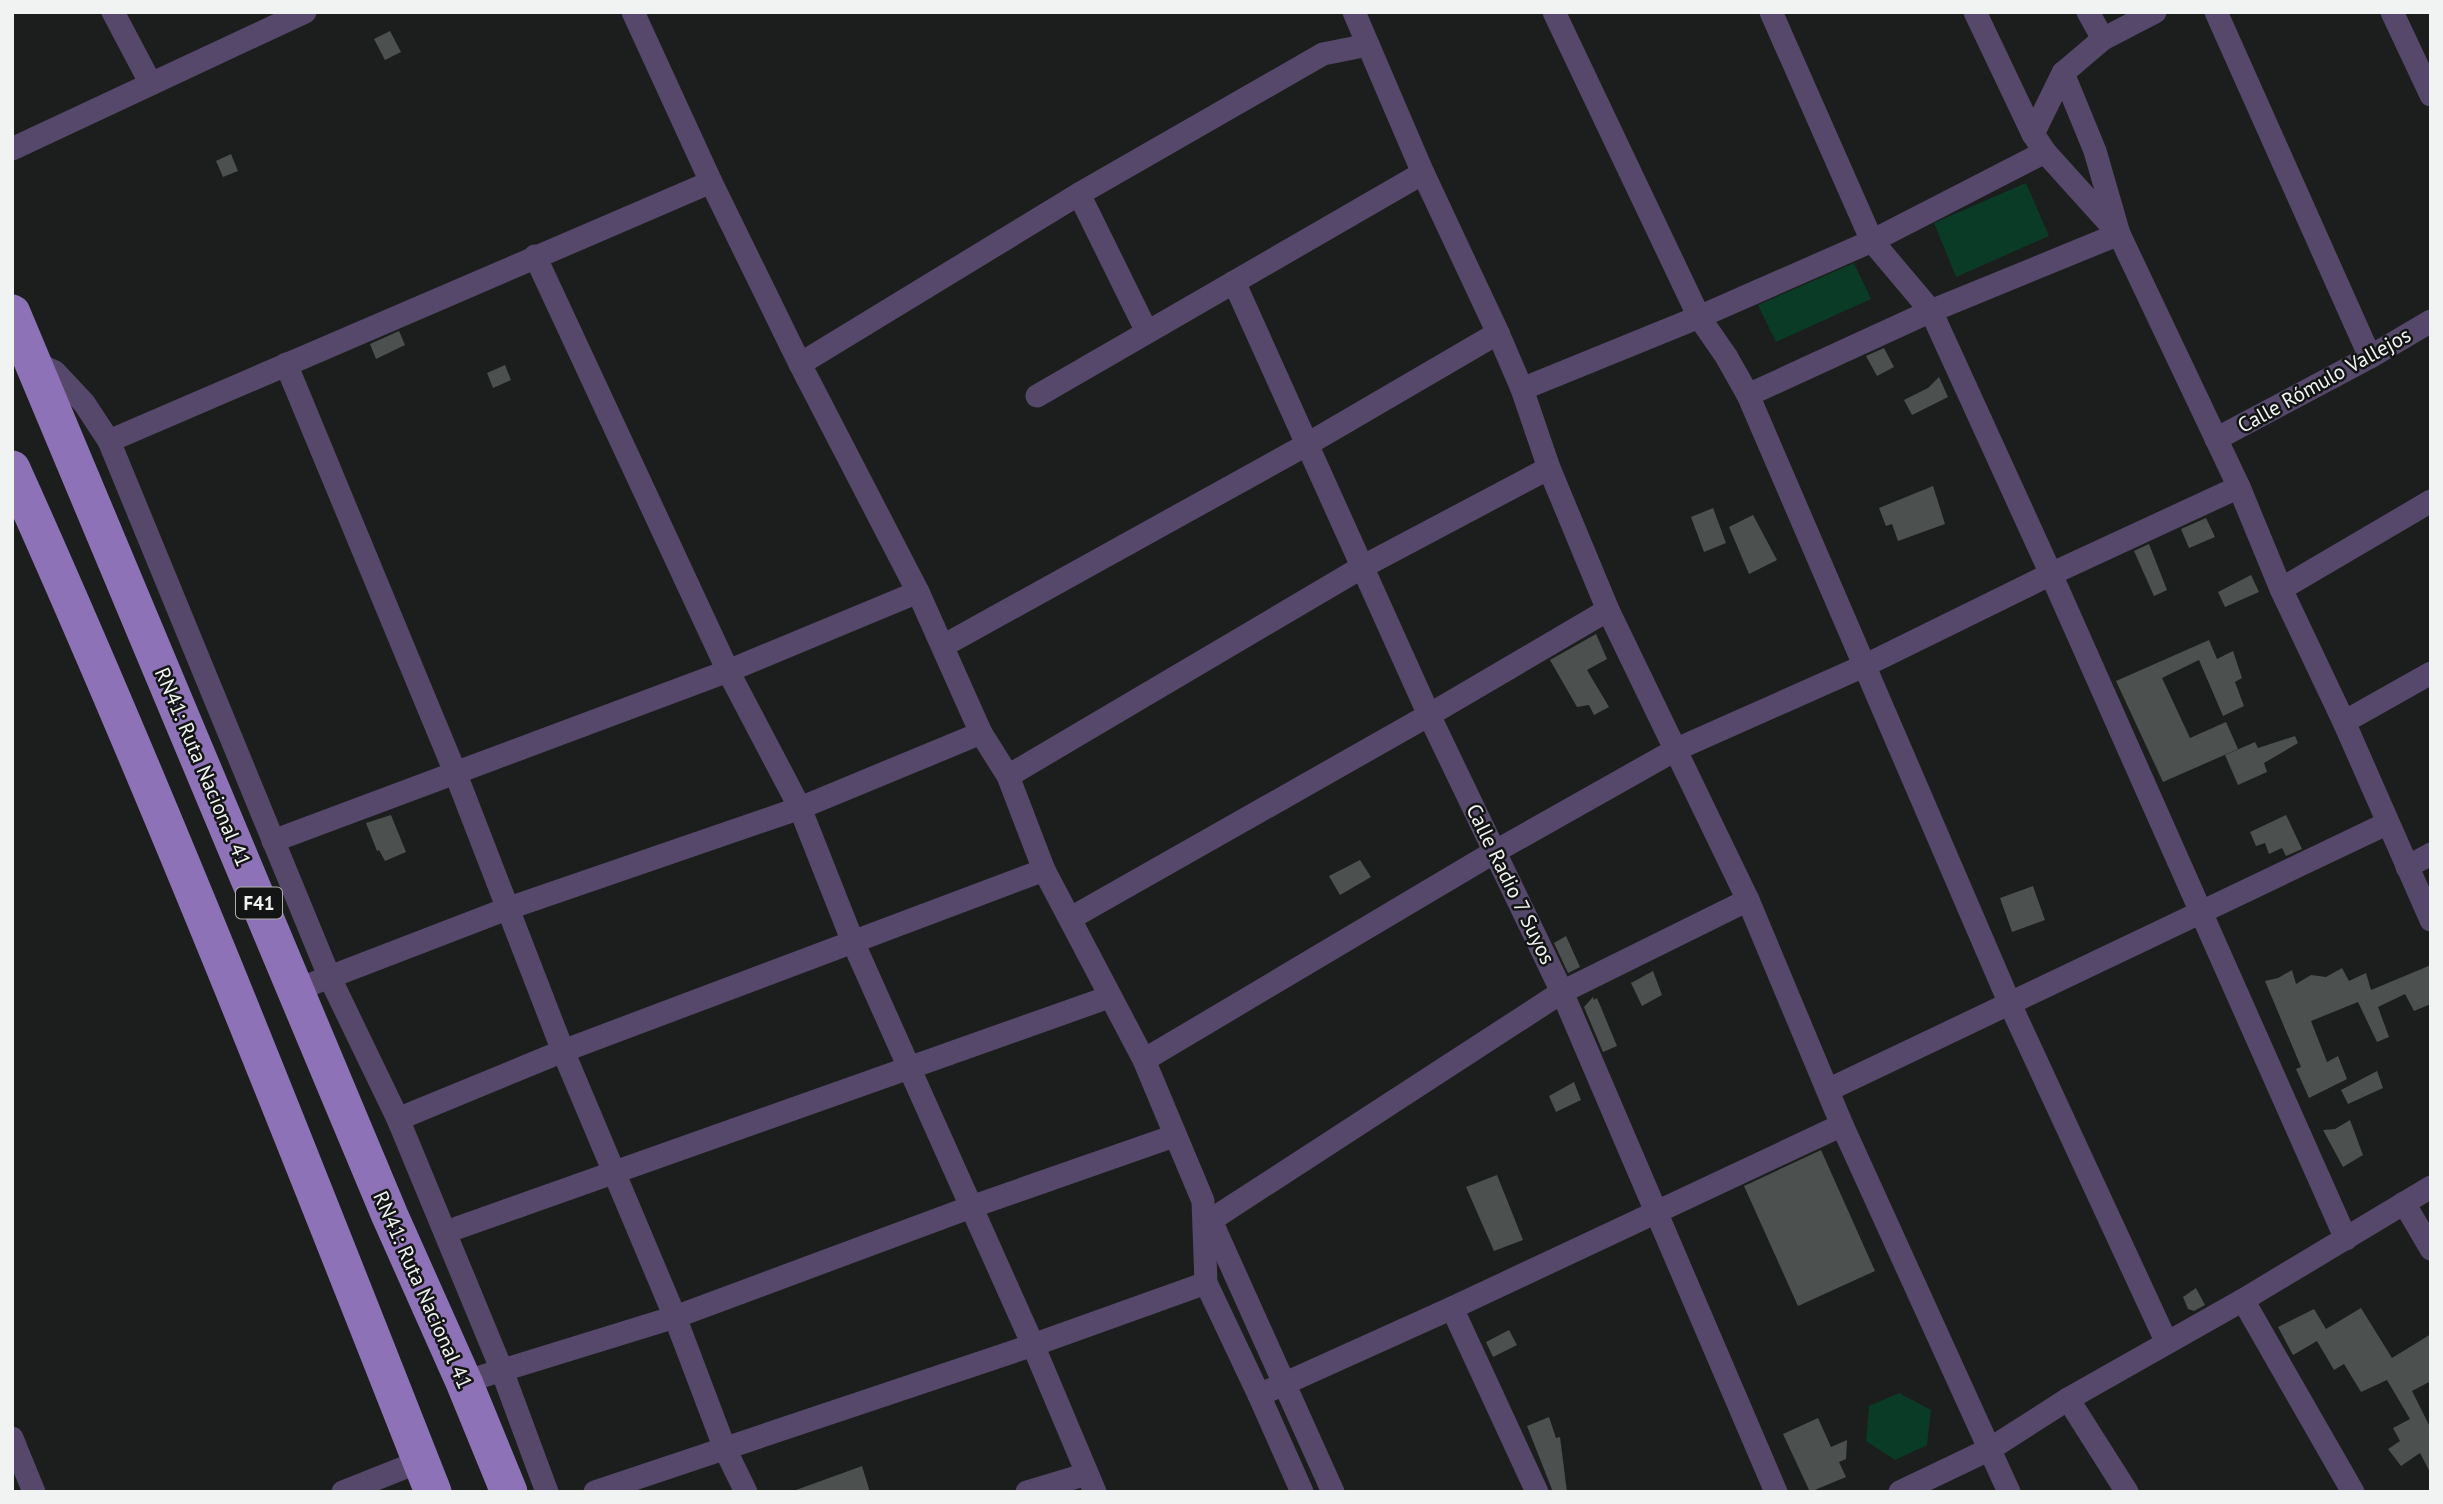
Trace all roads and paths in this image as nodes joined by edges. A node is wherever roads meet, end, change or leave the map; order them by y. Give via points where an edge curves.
1 (113, 12) edge
2 (305, 12) edge
3 (632, 12) edge
4 (1555, 12) edge
5 (1770, 12) edge
6 (1975, 12) edge
7 (2088, 12) edge
8 (2155, 12) edge
9 (2216, 12) edge
10 (2392, 12) edge
11 (1356, 13) edge
12 (2104, 39) junction
13 (1368, 45) junction
14 (2063, 73) junction
15 (151, 84) junction
16 (2431, 95) edge
17 (2039, 143) junction
18 (12, 149) edge
19 (1423, 173) junction
20 (711, 182) junction
21 (1079, 194) junction
22 (2119, 234) junction
23 (1872, 241) junction
24 (535, 256) junction
25 (1234, 282) junction
26 (1931, 311) junction
27 (12, 313) edge
28 (1699, 317) junction
29 (2431, 321) edge
30 (1147, 332) junction
31 (1498, 333) junction
32 (2370, 357) junction
33 (35, 363) junction
34 (800, 363) junction
35 (286, 364) junction
36 (1522, 389) junction
37 (1748, 395) junction
38 (1037, 396) dead end
39 (2216, 439) junction
40 (109, 441) junction
41 (1306, 445) junction
42 (1549, 468) junction
43 (12, 469) edge
44 (2239, 487) junction
45 (2431, 501) edge
46 (1364, 566) junction
47 (2051, 574) junction
48 (2281, 589) junction
49 (918, 592) junction
50 (1608, 610) junction
51 (943, 646) junction
52 (1866, 666) junction
53 (728, 671) junction
54 (2431, 673) edge
55 (1429, 715) junction
56 (2344, 722) junction
57 (981, 733) junction
58 (1677, 750) junction
59 (455, 772) junction
60 (1008, 776) junction
61 (800, 808) junction
62 (2388, 824) junction
63 (273, 841) junction
64 (1496, 851) junction
65 (2431, 853) edge
66 (2407, 867) junction
67 (1044, 870) junction
68 (1748, 900) junction
69 (509, 908) junction
70 (2201, 913) junction
71 (1071, 918) junction
72 (2431, 919) edge
73 (853, 942) junction
74 (313, 983) junction
75 (1562, 992) junction
76 (1109, 997) junction
77 (2010, 1004) junction
78 (563, 1051) junction
79 (1144, 1060) junction
80 (909, 1068) junction
81 (1828, 1090) junction
82 (398, 1119) junction
83 (1842, 1125) junction
84 (1174, 1136) junction
85 (615, 1173) junction
86 (2431, 1187) edge
87 (2404, 1203) junction
88 (971, 1207) junction
89 (1207, 1210) junction
90 (1657, 1211) junction
91 (446, 1232) junction
92 (2346, 1239) junction
93 (2431, 1249) edge
94 (1206, 1283) junction
95 (2243, 1300) junction
96 (1452, 1308) junction
97 (675, 1317) junction
98 (2166, 1341) junction
99 (1033, 1345) junction
100 (502, 1368) junction
101 (464, 1382) junction
102 (1286, 1383) junction
103 (1259, 1395) junction
104 (2068, 1399) junction
105 (12, 1438) edge
106 (725, 1449) junction
107 (1990, 1449) junction
108 (427, 1476) edge
109 (1091, 1483) edge
110 (30, 1490) edge
111 (343, 1492) edge
112 (509, 1492) edge
113 (547, 1492) edge
114 (595, 1492) edge
115 (746, 1492) edge
116 (1027, 1492) edge
117 (1302, 1492) edge
118 (1333, 1492) edge
119 (1536, 1492) edge
120 (1776, 1492) edge
121 (1900, 1492) edge
122 (2009, 1492) edge
123 (2127, 1492) edge
124 (2353, 1492) edge

1 - 15 street
2 - 15 street
3 - 20 street
4 - 28 street
5 - 23 street
6 - 17 street
7 - 12 street
8 - 12 street
9 - 32 street
10 - 16 street
11 - 13 street
12 - 14 street
13 - 19 street
13 - 21 street via 1323,54
14 - 17 street
14 - 22 street via 2095,151
15 - 18 street
17 - 22 street
17 - 23 street
19 - 25 street
19 - 31 street
20 - 24 street
20 - 34 street
21 - 30 street
21 - 34 street
22 - 26 street
22 - 39 street
23 - 26 street
23 - 28 street
24 - 35 street
24 - 53 street
25 - 30 street
25 - 41 street, Calle Radio 7 Suyos
26 - 37 street
26 - 47 street
27 - 33 main road, RN41: Ruta Nacional 41 / F41
28 - 36 street
28 - 37 street
29 - 32 street, Calle Rómulo Vallejos
30 - 38 street
31 - 36 street
31 - 41 street
32 - 39 street, Calle Rómulo Vallejos
33 - 40 street via 55,372 85,403
33 - 74 main road, RN41: Ruta Nacional 41 / F41
34 - 49 street
35 - 40 street
35 - 59 street
36 - 42 street
37 - 52 street
39 - 44 street
40 - 63 street
41 - 46 street, Calle Radio 7 Suyos
41 - 51 street
42 - 46 street
42 - 50 street
43 - 108 main road, F41 via 229,981
44 - 47 street
44 - 48 street
45 - 48 street
46 - 55 street, Calle Radio 7 Suyos
46 - 60 street
47 - 52 street
47 - 70 street
48 - 56 street
49 - 51 street
49 - 53 street
50 - 55 street
50 - 58 street
51 - 57 street
52 - 58 street
52 - 77 street
53 - 59 street
53 - 61 street
54 - 56 street
55 - 64 street, Calle Radio 7 Suyos
55 - 71 street
56 - 62 street
57 - 60 street
57 - 61 street
58 - 64 street
58 - 68 street
59 - 63 street
59 - 69 street
60 - 67 street
61 - 69 street
61 - 73 street
62 - 66 street
62 - 70 street
63 - 74 street
64 - 75 street, Calle Radio 7 Suyos
64 - 79 street
65 - 66 street
66 - 72 street
67 - 71 street
67 - 73 street
68 - 75 street
68 - 81 street
69 - 74 street
69 - 78 street
70 - 77 street
70 - 92 street
71 - 76 street
73 - 78 street
73 - 80 street
74 - 82 street
74 - 101 main road, RN41: Ruta Nacional 41 / F41 via 390,1216
75 - 89 street
75 - 90 street, Calle Radio 7 Suyos
76 - 79 street
76 - 80 street
77 - 81 street
77 - 98 street
78 - 82 street
78 - 85 street
79 - 84 street
80 - 85 street
80 - 88 street
81 - 83 street
82 - 91 street
83 - 90 street
83 - 107 street
84 - 88 street
84 - 89 street
85 - 91 street
85 - 97 street
86 - 87 street
87 - 92 street
87 - 93 street
88 - 97 street
88 - 99 street
89 - 94 street
89 - 102 street
90 - 96 street
90 - 120 street, Calle Radio 7 Suyos
91 - 100 street
92 - 95 street
94 - 99 street
94 - 103 street
95 - 98 street
95 - 124 street
96 - 102 street
96 - 119 street
97 - 100 street
97 - 106 street
98 - 104 street
99 - 106 street
99 - 109 street
100 - 101 street
100 - 113 street
101 - 112 main road, RN41: Ruta Nacional 41 / F41
102 - 103 street
102 - 118 street
103 - 117 street
104 - 107 street
104 - 123 street
105 - 110 street
106 - 114 street
106 - 115 street
107 - 121 street
107 - 122 street
108 - 111 street
109 - 116 street

